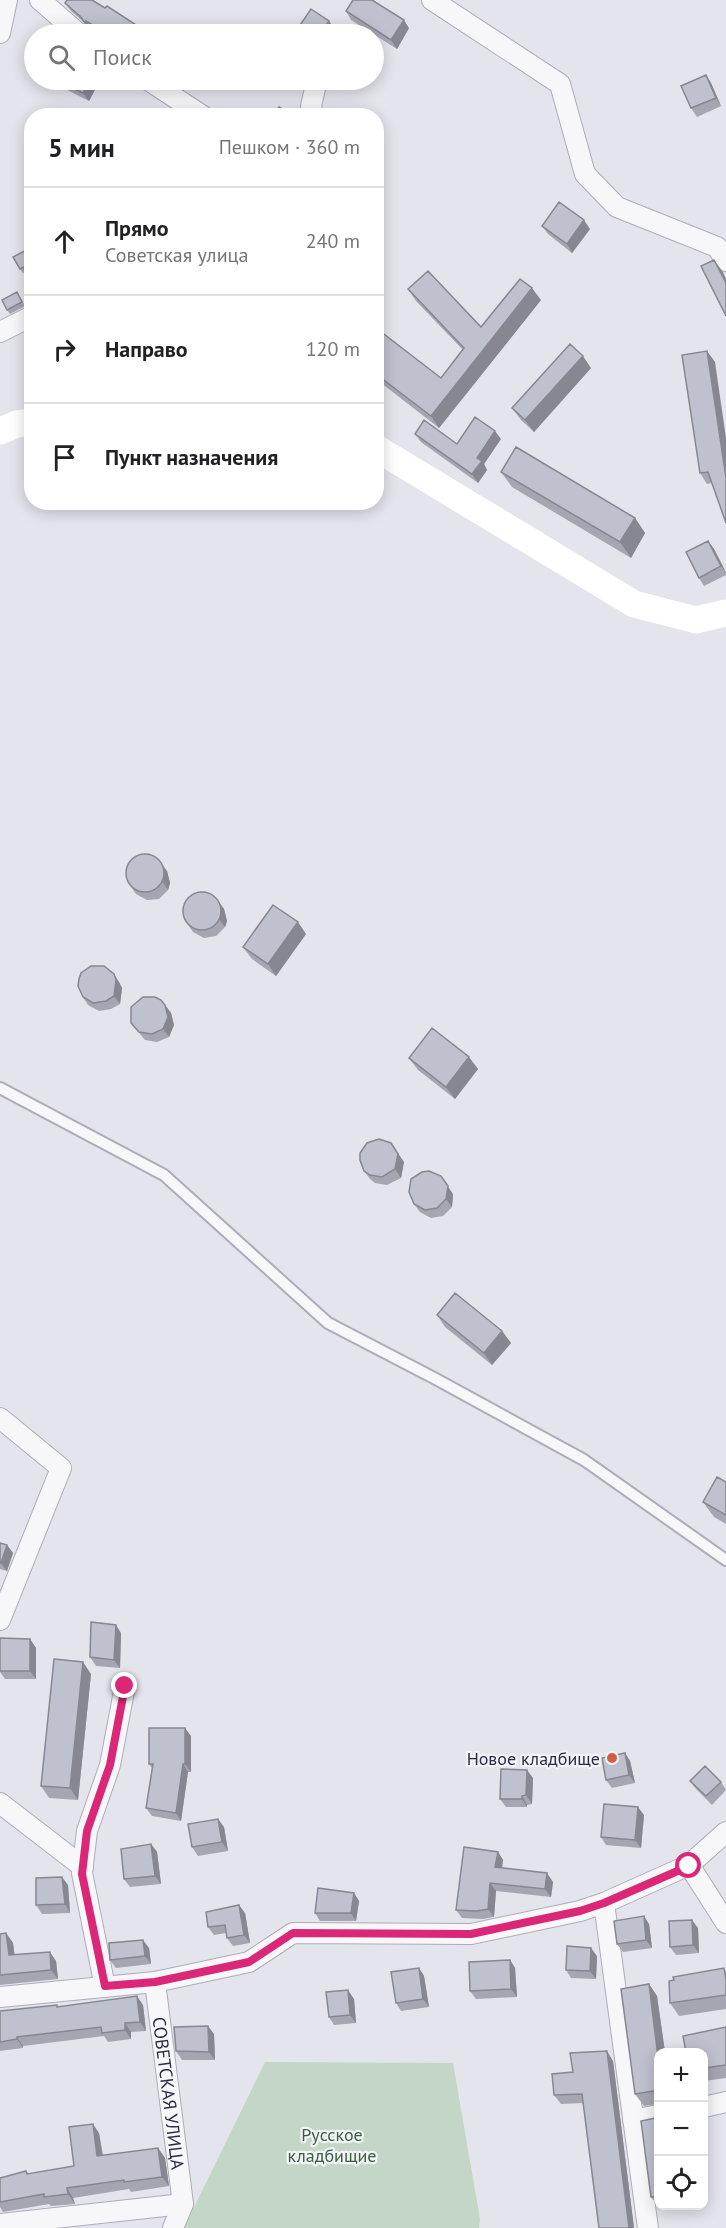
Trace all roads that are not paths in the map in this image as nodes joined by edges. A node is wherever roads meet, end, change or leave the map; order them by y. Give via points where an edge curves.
1 (7, 0) edge
2 (40, 0) edge
3 (432, 0) edge
4 (68, 24) edge
5 (0, 33) edge
6 (163, 90) edge
7 (315, 90) edge
8 (191, 108) edge
9 (311, 108) edge
10 (726, 261) edge
11 (24, 320) edge
12 (0, 332) edge
13 (24, 424) edge
14 (0, 431) edge
15 (384, 453) edge
16 (726, 613) edge
17 (0, 1088) edge
18 (0, 1418) edge
19 (726, 1560) edge
20 (0, 1620) edge
21 (125, 1686) dead end
22 (0, 1803) edge
23 (726, 1832) edge
24 (689, 1866) junction
25 (83, 1867) junction
26 (604, 1903) junction
27 (726, 1923) edge
28 (155, 1982) junction
29 (105, 1986) junction
30 (0, 1997) edge
31 (726, 2102) edge
32 (708, 2106) edge
33 (654, 2116) edge
34 (633, 2120) junction
35 (183, 2204) junction
36 (0, 2224) edge
37 (173, 2228) edge
38 (648, 2228) edge

1 - 5 street
2 - 4 street
3 - 10 street via 560,84 585,174 617,207 717,247
6 - 8 street
7 - 9 street
11 - 12 street
13 - 14 main road
15 - 16 main road via 634,604 696,620
17 - 19 lane via 164,1175 328,1323 584,1460
18 - 20 street via 61,1468
21 - 25 street via 110,1765 87,1831
22 - 25 street
23 - 24 street
24 - 26 street
24 - 27 street
25 - 29 street
26 - 28 street via 471,1934 293,1933 249,1962
26 - 34 street
28 - 29 street
28 - 35 street, СОВЕТСКАЯ УЛИЦА
29 - 30 street
31 - 32 street
33 - 34 street
34 - 38 street
35 - 36 street
35 - 37 street

